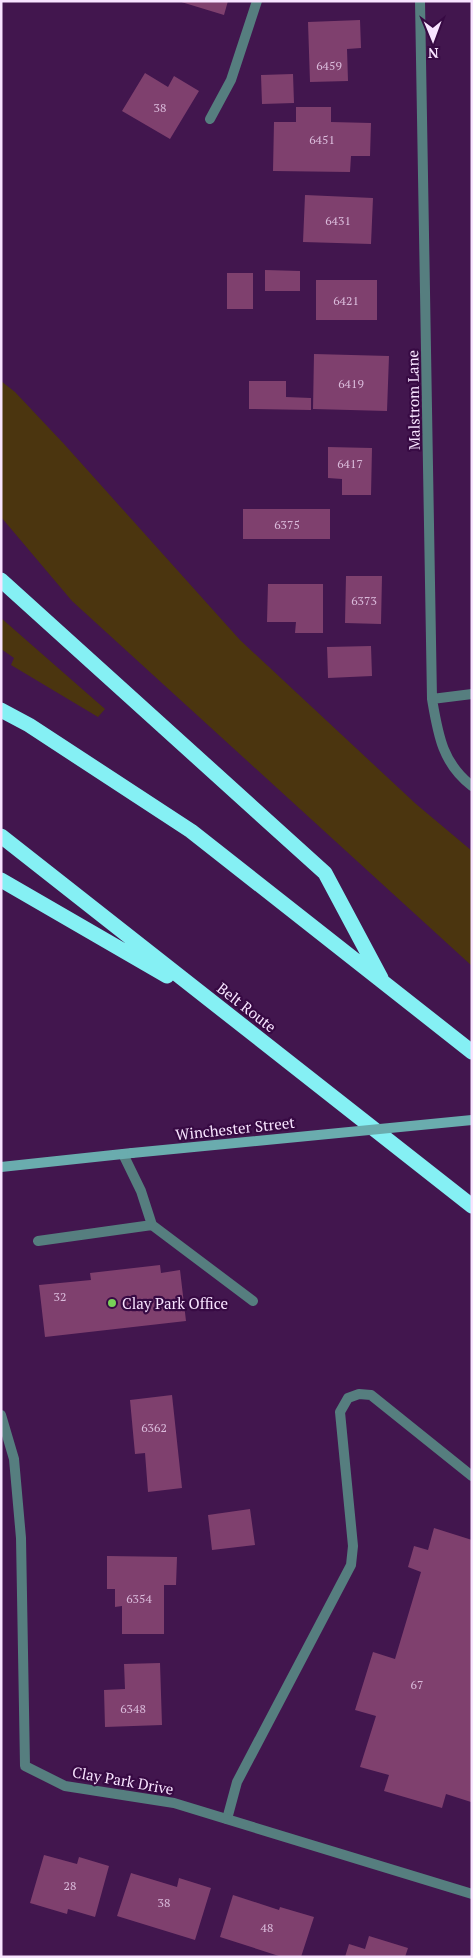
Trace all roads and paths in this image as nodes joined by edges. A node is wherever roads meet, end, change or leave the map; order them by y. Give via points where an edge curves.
1 (257, 1) edge
2 (420, 1) edge
3 (210, 119) dead end
4 (1, 580) edge
5 (472, 694) edge
6 (432, 699) junction
7 (1, 710) edge
8 (472, 786) edge
9 (1, 836) edge
10 (1, 880) edge
11 (384, 984) junction
12 (216, 1005) junction
13 (472, 1052) edge
14 (472, 1120) edge
15 (128, 1153) junction
16 (1, 1167) edge
17 (472, 1206) edge
18 (152, 1225) junction
19 (38, 1241) dead end
20 (253, 1300) dead end
21 (1, 1414) edge
22 (472, 1476) edge
23 (227, 1819) junction
24 (472, 1894) edge

1 - 3 street via 231,80
2 - 6 street, Malstrom Lane
4 - 11 highway via 324,873
5 - 6 street
6 - 8 street, Malstrom Lane via 446,757 460,777
7 - 11 highway via 191,831
9 - 12 highway, Belt Route
10 - 12 highway
11 - 13 highway
12 - 17 highway, Belt Route
14 - 15 main road, Winchester Street, bridge
15 - 16 main road, Winchester Street
15 - 18 street
18 - 19 street
18 - 20 street
21 - 23 street, Clay Park Drive via 14,1459 21,1538 24,1766 65,1786 174,1804
22 - 23 street via 371,1395 359,1394 348,1398 340,1412 353,1546 351,1564 237,1782
23 - 24 street, Clay Park Drive

